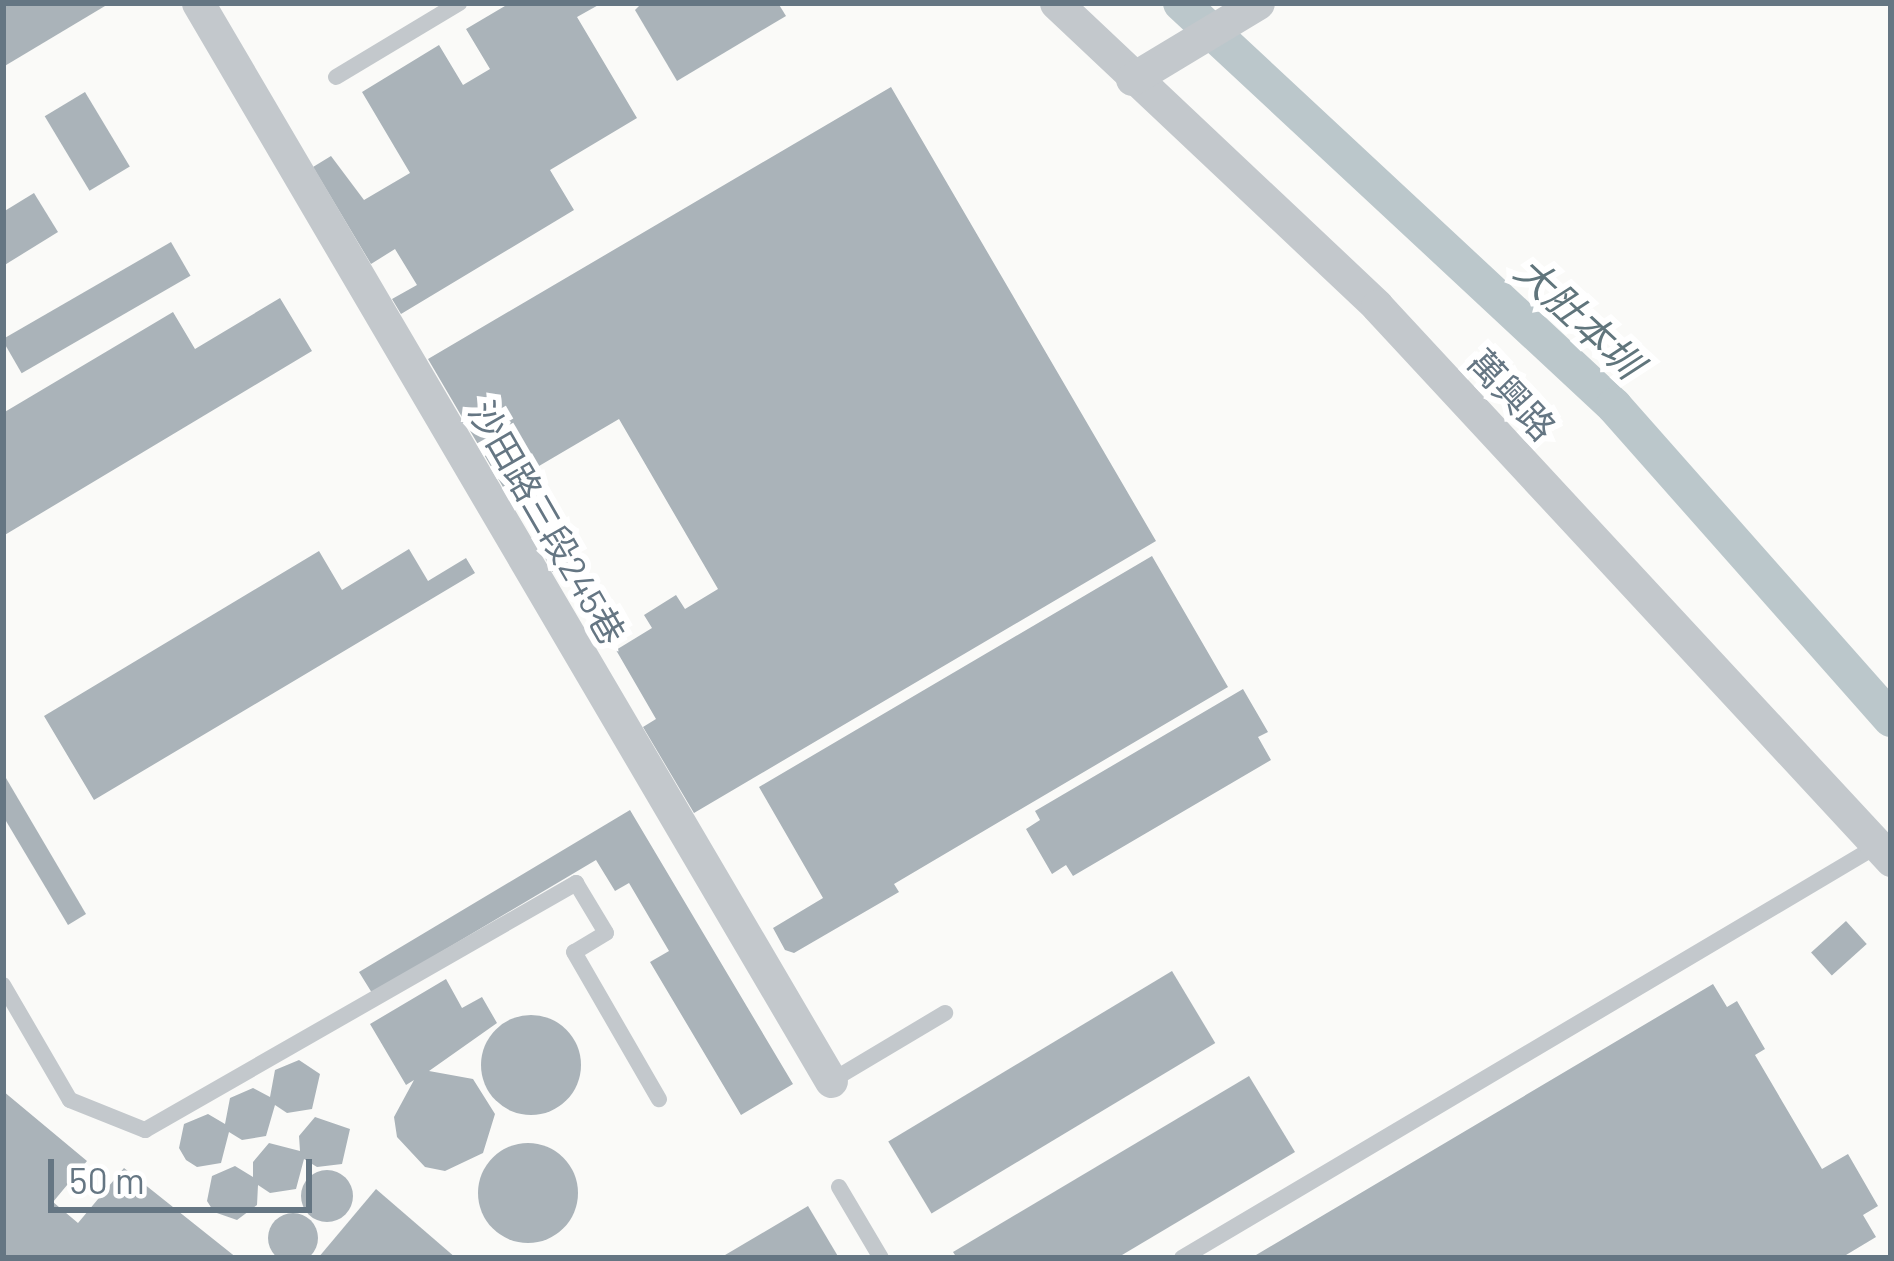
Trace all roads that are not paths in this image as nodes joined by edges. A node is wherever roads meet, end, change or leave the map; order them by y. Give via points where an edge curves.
1 (198, 3) edge
2 (459, 3) edge
3 (1056, 3) edge
4 (1247, 5) edge
5 (336, 76) dead end
6 (1132, 79) junction
7 (1884, 853) edge
8 (3, 985) edge
9 (945, 1013) dead end
10 (831, 1081) joint
11 (659, 1099) dead end
12 (839, 1187) dead end
13 (881, 1258) edge
14 (1182, 1258) edge

1 - 10 street, 沙田路三段245巷
2 - 5 lane
3 - 6 street, 萬興路
4 - 6 street
6 - 7 street, 萬興路 via 1378,306
7 - 14 lane
8 - 11 lane via 70,1100 145,1130 577,883 606,933 574,952
9 - 10 lane
12 - 13 lane

